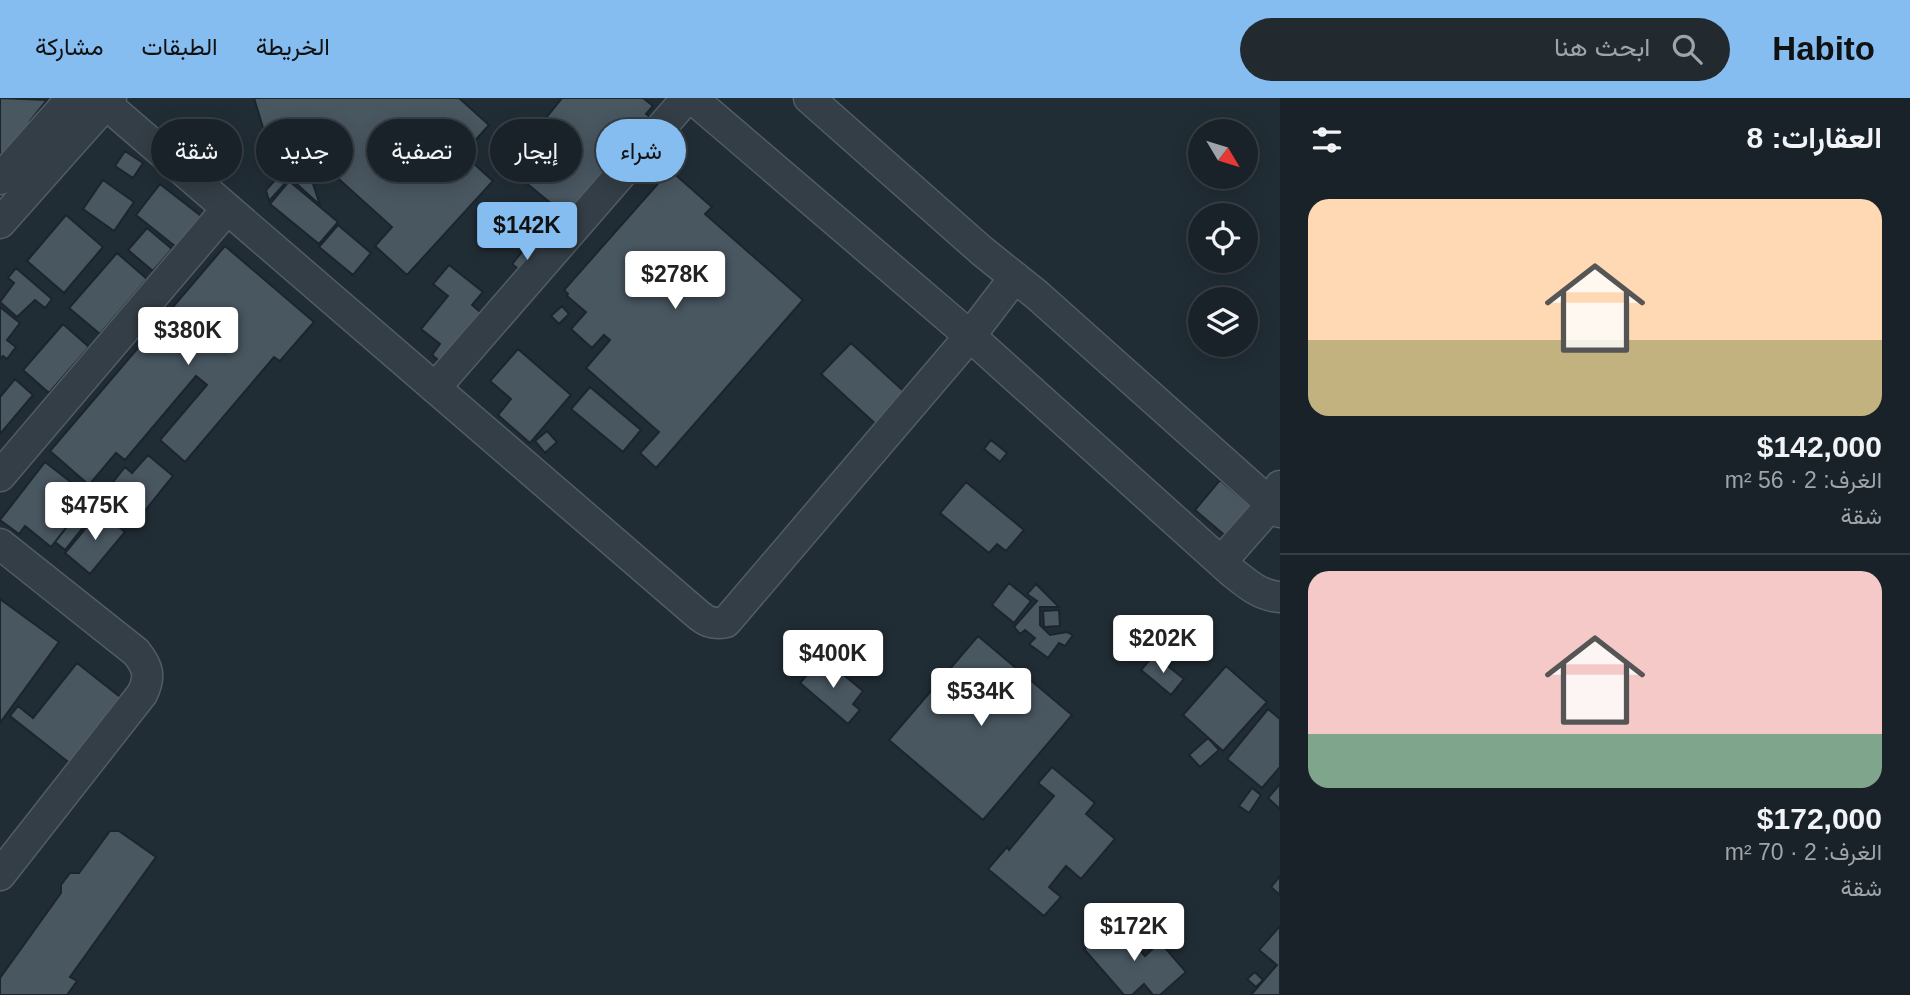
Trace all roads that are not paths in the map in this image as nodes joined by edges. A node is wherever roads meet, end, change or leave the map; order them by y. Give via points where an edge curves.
1 (72, 98) edge
2 (690, 98) edge
3 (809, 98) edge
4 (105, 100) edge
5 (0, 179) edge
6 (227, 209) junction
7 (0, 223) edge
8 (1015, 277) junction
9 (970, 336) junction
10 (435, 388) junction
11 (0, 476) edge
12 (1277, 501) edge
13 (0, 544) edge
14 (1221, 562) junction
15 (1280, 597) edge
16 (0, 875) edge

1 - 5 street
2 - 9 street
2 - 10 street
3 - 8 street
4 - 6 street
4 - 7 street
6 - 10 street
6 - 11 street
8 - 9 street
8 - 12 street
9 - 10 street via 726,622 717,624 706,621
9 - 14 street
12 - 14 street
13 - 16 street via 136,652 148,667 149,681
14 - 15 street via 1249,586

